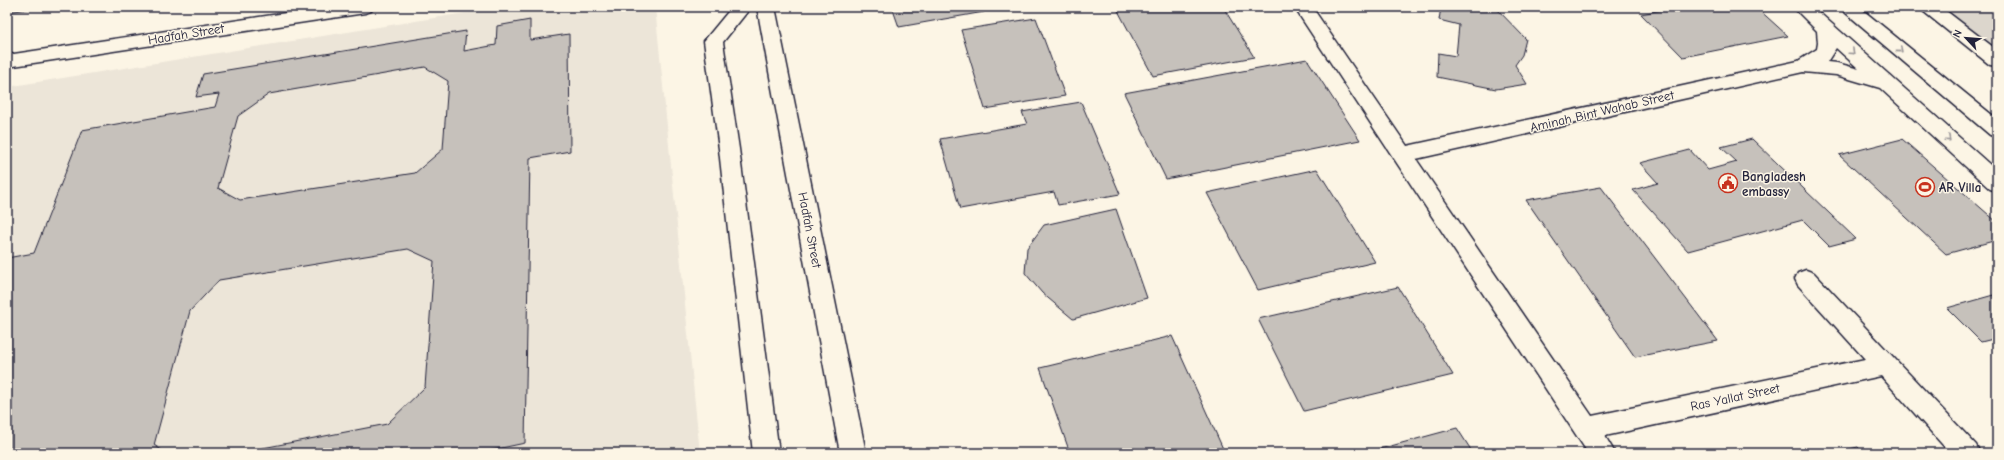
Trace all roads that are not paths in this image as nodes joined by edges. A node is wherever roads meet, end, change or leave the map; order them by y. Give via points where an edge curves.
1 (363, 7) edge
2 (742, 7) edge
3 (766, 7) edge
4 (1303, 7) edge
5 (1802, 7) edge
6 (1848, 7) edge
7 (1929, 7) edge
8 (1826, 28) junction
9 (1997, 60) edge
10 (7, 61) edge
11 (1803, 66) junction
12 (1889, 86) junction
13 (1997, 130) edge
14 (1402, 155) junction
15 (1997, 183) edge
16 (1806, 279) dead end
17 (1886, 365) junction
18 (1585, 429) junction
19 (766, 453) edge
20 (853, 453) edge
21 (1602, 453) edge
22 (1967, 453) edge

1 - 10 street, Hadfah Street
2 - 19 street via 713,41 731,164
3 - 20 street, Hadfah Street
4 - 14 street
5 - 8 street
6 -> 13 street
7 - 9 street
8 - 11 street, Aminah Bint Wahab Street via 1828,47 1814,62
8 -> 12 street
11 - 12 street, Aminah Bint Wahab Street via 1854,73
11 - 14 street, Aminah Bint Wahab Street
12 -> 15 street
14 - 18 street
16 - 17 street
17 - 18 street, Ras Yallat Street
17 - 22 street
18 - 21 street

